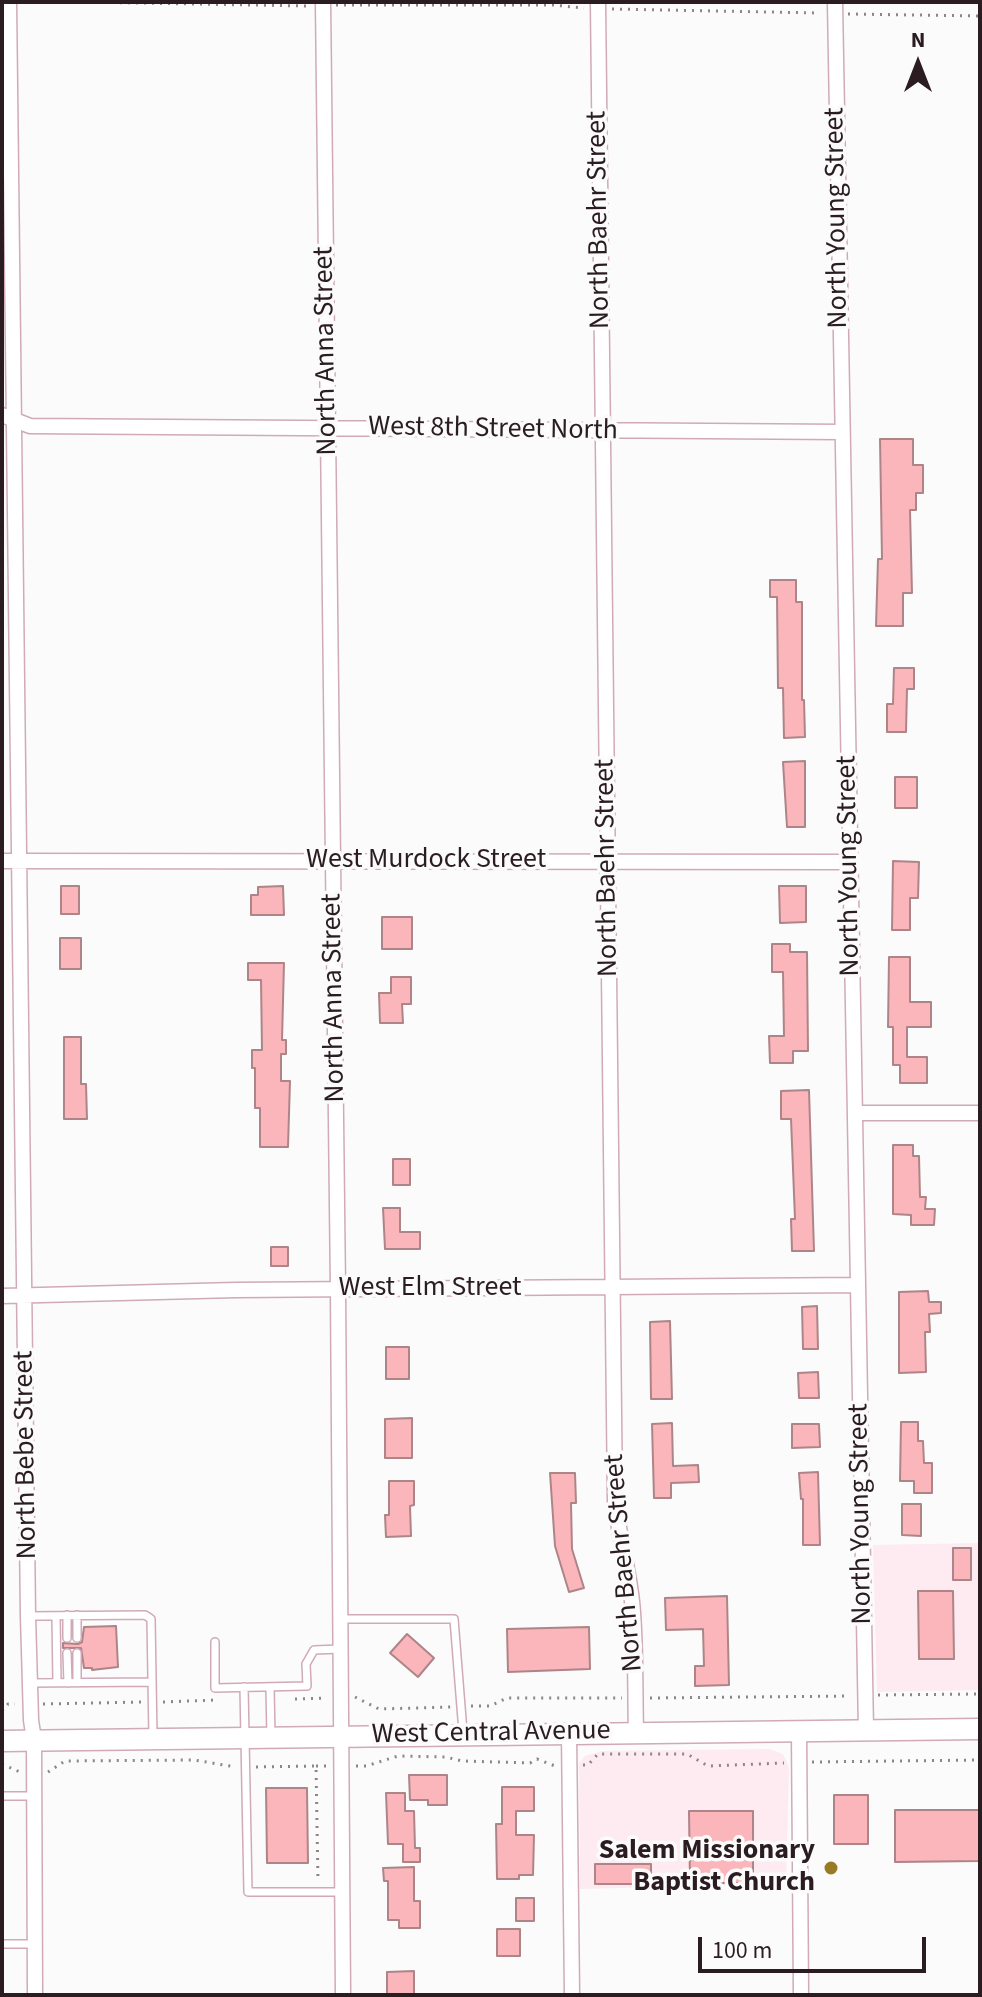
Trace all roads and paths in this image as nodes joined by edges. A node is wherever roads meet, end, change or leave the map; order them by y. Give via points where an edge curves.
1 (9, 2) edge
2 (80, 2) edge
3 (323, 4) edge
4 (598, 5) edge
5 (835, 8) edge
6 (980, 16) edge
7 (8, 417) edge
8 (328, 428) junction
9 (603, 431) junction
10 (842, 432) junction
11 (2, 861) edge
12 (20, 861) junction
13 (333, 861) junction
14 (608, 862) junction
15 (850, 862) junction
16 (855, 1113) junction
17 (980, 1113) edge
18 (858, 1285) junction
19 (613, 1287) junction
20 (338, 1289) junction
21 (2, 1296) edge
22 (25, 1296) junction
23 (67, 1615) junction
24 (77, 1615) junction
25 (28, 1616) junction
26 (56, 1616) junction
27 (341, 1619) junction
28 (67, 1638) dead end
29 (77, 1638) dead end
30 (215, 1642) dead end
31 (341, 1649) junction
32 (67, 1653) dead end
33 (77, 1653) dead end
34 (152, 1682) junction
35 (30, 1683) junction
36 (57, 1683) junction
37 (68, 1683) junction
38 (77, 1683) junction
39 (244, 1687) junction
40 (270, 1687) junction
41 (980, 1694) edge
42 (866, 1695) junction
43 (342, 1698) junction
44 (635, 1698) junction
45 (270, 1699) junction
46 (214, 1700) dead end
47 (152, 1702) junction
48 (30, 1704) junction
49 (461, 1707) junction
50 (2, 1711) edge
51 (980, 1729) edge
52 (799, 1730) junction
53 (866, 1730) junction
54 (569, 1733) junction
55 (636, 1733) junction
56 (463, 1735) junction
57 (342, 1736) junction
58 (271, 1737) junction
59 (246, 1738) junction
60 (153, 1739) junction
61 (34, 1740) junction
62 (2, 1741) edge
63 (980, 1760) edge
64 (799, 1763) junction
65 (2, 1764) edge
66 (570, 1765) junction
67 (316, 1766) junction
68 (342, 1766) junction
69 (246, 1767) junction
70 (34, 1772) junction
71 (2, 1796) edge
72 (35, 1796) junction
73 (318, 1892) junction
74 (343, 1892) junction
75 (2, 1944) edge
76 (35, 1944) junction
77 (35, 1995) edge
78 (343, 1995) edge
79 (572, 1995) edge
80 (801, 1995) edge

1 - 7 street, North Bebe Street
2 - 3 path
3 - 4 path
3 - 8 street, North Anna Street
4 - 5 path
4 - 9 street, North Baehr Street
5 - 6 path
5 - 10 street, North Young Street
7 - 8 street, West 8th Street North via 30,426
7 - 12 street, North Bebe Street
8 - 9 street, West 8th Street North
8 - 13 street, North Anna Street
9 - 10 street, West 8th Street North
9 - 14 street, North Baehr Street
10 - 15 street, North Young Street
11 - 12 street, West Murdock Street
12 - 13 street, West Murdock Street
12 - 22 street, North Bebe Street
13 - 14 street, West Murdock Street
13 - 20 street, North Anna Street
14 - 15 street, West Murdock Street
14 - 19 street, North Baehr Street
15 - 16 street, North Young Street
16 - 17 street
16 - 18 street, North Young Street
18 - 19 street, West Elm Street
18 - 42 street, North Young Street
19 - 20 street, West Elm Street
19 - 44 street, North Baehr Street via 615,1501 633,1612
20 - 22 street, West Elm Street
20 - 27 street, North Anna Street
21 - 22 street, West Elm Street
22 - 25 street, North Bebe Street
23 - 24 lane
23 - 26 lane
23 - 28 lane
24 - 29 lane
24 - 34 lane via 151,1619
25 - 26 lane
25 - 35 street, North Bebe Street
26 - 36 lane
27 - 31 street, North Anna Street
27 - 49 lane via 454,1619
30 - 39 lane via 215,1688
31 - 40 lane via 314,1650 306,1664 307,1686
31 - 43 street, North Anna Street
32 - 37 lane
33 - 38 lane
34 - 38 lane
34 - 47 lane
35 - 36 lane
35 - 48 street, North Bebe Street
36 - 37 lane
37 - 38 lane
39 - 40 lane
39 - 59 lane
40 - 45 lane
41 - 42 path
42 - 44 path
42 - 53 street, North Young Street
43 - 45 path
43 - 49 path via 358,1697 379,1709
43 - 57 street, North Anna Street
44 - 49 path via 507,1698 490,1706
44 - 55 street, North Baehr Street
45 - 58 lane
46 - 47 path
47 - 48 path
47 - 60 lane
48 - 50 path via 8,1704
48 - 61 street, North Bebe Street
49 - 56 lane
51 - 53 main road, West Central Avenue
52 - 53 main road, West Central Avenue
52 - 55 main road, West Central Avenue
52 - 64 street
54 - 55 main road, West Central Avenue
54 - 56 main road, West Central Avenue
54 - 66 street
56 - 57 main road, West Central Avenue
57 - 58 main road, West Central Avenue
57 - 68 street, North Anna Street
58 - 59 main road, West Central Avenue
59 - 60 main road, West Central Avenue
59 - 69 lane
60 - 61 main road, West Central Avenue
61 - 62 main road, West Central Avenue
61 - 70 street, North Bebe Street
63 - 64 path
64 - 66 path via 708,1766 687,1754 598,1754 588,1765
64 - 80 street
65 - 70 path via 17,1772
66 - 68 path via 551,1766 537,1759 530,1763 398,1756 366,1766
66 - 79 street
67 - 68 path
67 - 69 path
67 - 73 path
68 - 74 street, North Anna Street
69 - 70 path via 194,1760 65,1761 48,1772
69 - 73 lane via 248,1892
70 - 72 street, North Bebe Street
71 - 72 lane
72 - 76 street, North Bebe Street
73 - 74 lane
74 - 78 street, North Anna Street
75 - 76 lane
76 - 77 street, North Bebe Street

